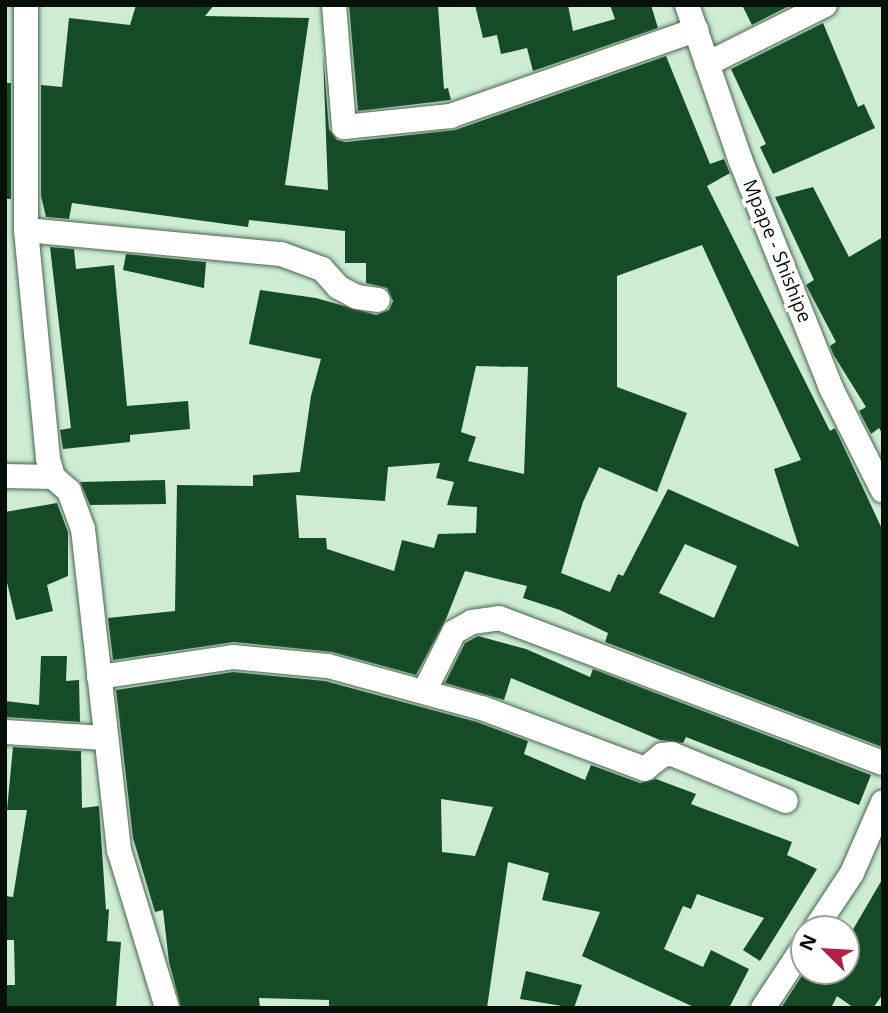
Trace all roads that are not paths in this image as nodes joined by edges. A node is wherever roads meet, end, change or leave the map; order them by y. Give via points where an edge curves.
1 (26, 5) edge
2 (334, 5) edge
3 (687, 5) edge
4 (825, 5) edge
5 (695, 30) junction
6 (707, 64) junction
7 (15, 197) edge
8 (26, 230) junction
9 (378, 300) dead end
10 (5, 476) edge
11 (53, 477) junction
12 (883, 491) edge
13 (99, 677) junction
14 (425, 690) junction
15 (5, 732) edge
16 (106, 738) junction
17 (883, 763) edge
18 (786, 802) dead end
19 (883, 802) edge
20 (824, 915) edge
21 (790, 967) edge
22 (167, 1008) edge
23 (762, 1008) edge

1 - 7 street
2 - 5 street via 344,127 450,116
3 - 5 street, Mpape - Shishipe
4 - 6 street
5 - 6 street, Mpape - Shishipe
6 - 12 street, Mpape - Shishipe via 831,388
7 - 8 street
8 - 9 street via 281,254 322,269 338,287 357,297
8 - 11 street
10 - 11 street
11 - 13 street via 69,491 83,529
13 - 14 street via 233,657 328,666
13 - 16 street
14 - 17 street via 454,632 472,622 499,618
14 - 18 street via 645,769 672,754
15 - 16 street
16 - 22 street via 119,850
19 - 20 street via 852,873
21 - 23 street

